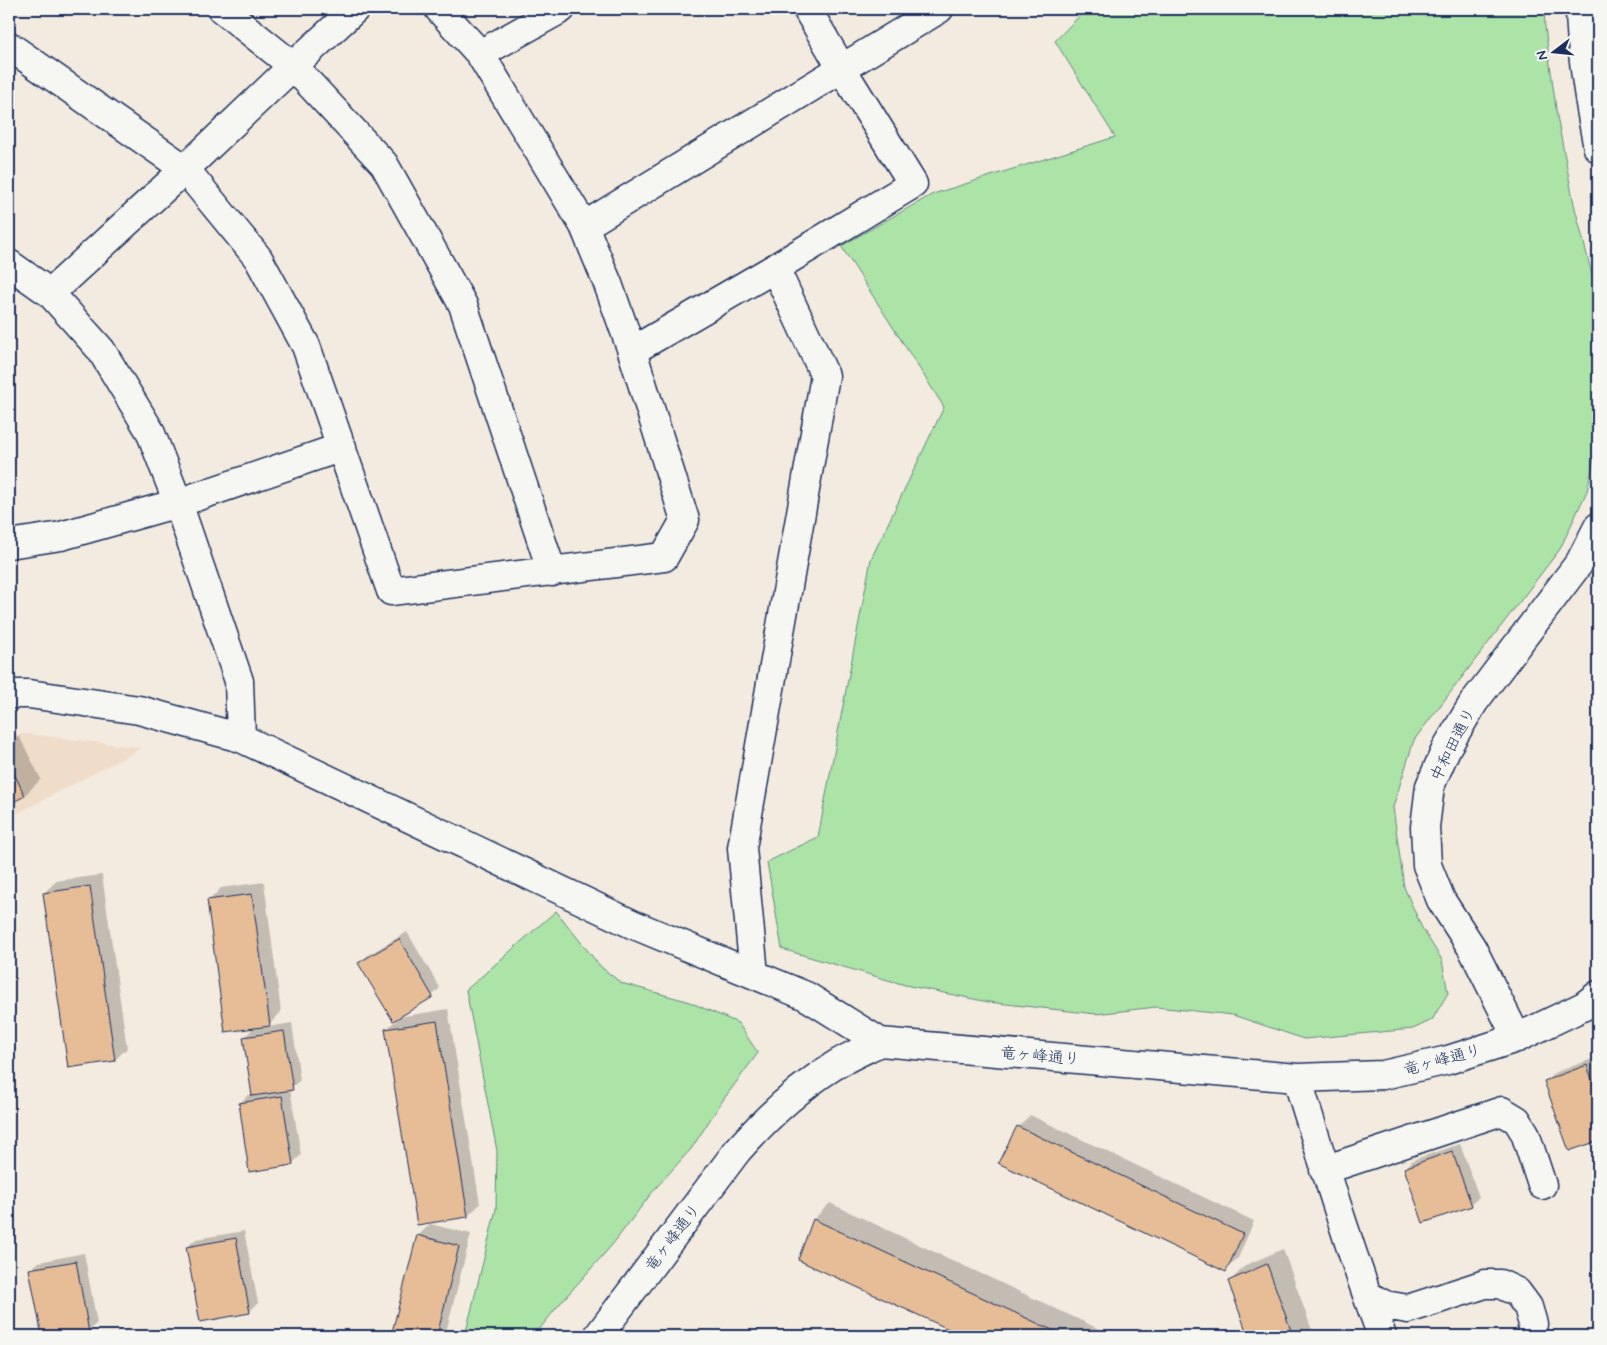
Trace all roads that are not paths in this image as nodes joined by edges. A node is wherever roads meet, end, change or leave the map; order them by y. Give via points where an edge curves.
1 (222, 9) edge
2 (355, 9) edge
3 (439, 9) edge
4 (561, 9) edge
5 (807, 9) edge
6 (939, 9) edge
7 (1580, 9) edge
8 (9, 46) edge
9 (480, 54) junction
10 (292, 66) junction
11 (842, 69) junction
12 (1598, 148) edge
13 (185, 169) junction
14 (584, 226) junction
15 (9, 264) edge
16 (775, 268) junction
17 (50, 293) junction
18 (632, 351) junction
19 (342, 447) junction
20 (178, 503) junction
21 (1598, 527) edge
22 (10, 542) edge
23 (552, 572) junction
24 (9, 694) edge
25 (241, 738) junction
26 (754, 974) junction
27 (1598, 996) edge
28 (1517, 1038) junction
29 (880, 1042) junction
30 (1297, 1078) junction
31 (1324, 1170) junction
32 (1542, 1185) dead end
33 (1367, 1295) junction
34 (598, 1336) edge
35 (1382, 1336) edge
36 (1531, 1336) edge

1 - 10 street
2 - 10 street
3 - 9 street
4 - 9 street
5 - 11 street
6 - 11 street
7 - 12 street
8 - 13 street
9 - 14 street
10 - 13 street
10 - 23 street via 384,164 463,305
11 - 14 street
11 - 16 street via 913,184
13 - 17 street
13 - 19 street via 258,258 306,346
14 - 18 street
15 - 17 street
16 - 18 street
16 - 26 street via 825,376 742,848
17 - 20 street via 101,350 150,431
18 - 23 street via 685,520 664,557
19 - 20 street
19 - 23 street via 391,591
20 - 22 street via 61,536
20 - 25 street via 239,681
21 - 28 street, 中和田通り via 1580,562 1474,702 1447,747 1430,786 1425,827 1427,865 1441,900 1472,948
24 - 25 street via 139,710
25 - 26 street via 632,924
26 - 29 street via 806,996
27 - 28 street, 竜ヶ峰通り
28 - 30 street, 竜ヶ峰通り via 1448,1060 1383,1075
29 - 30 street, 竜ヶ峰通り
29 - 34 street, 竜ヶ峰通り via 833,1066 789,1098 759,1126
30 - 31 street
31 - 32 street via 1502,1111 1517,1120 1525,1133
31 - 33 street
33 - 35 street
33 - 36 street via 1385,1305 1408,1309 1485,1284 1500,1284 1517,1292 1528,1307 1533,1324

